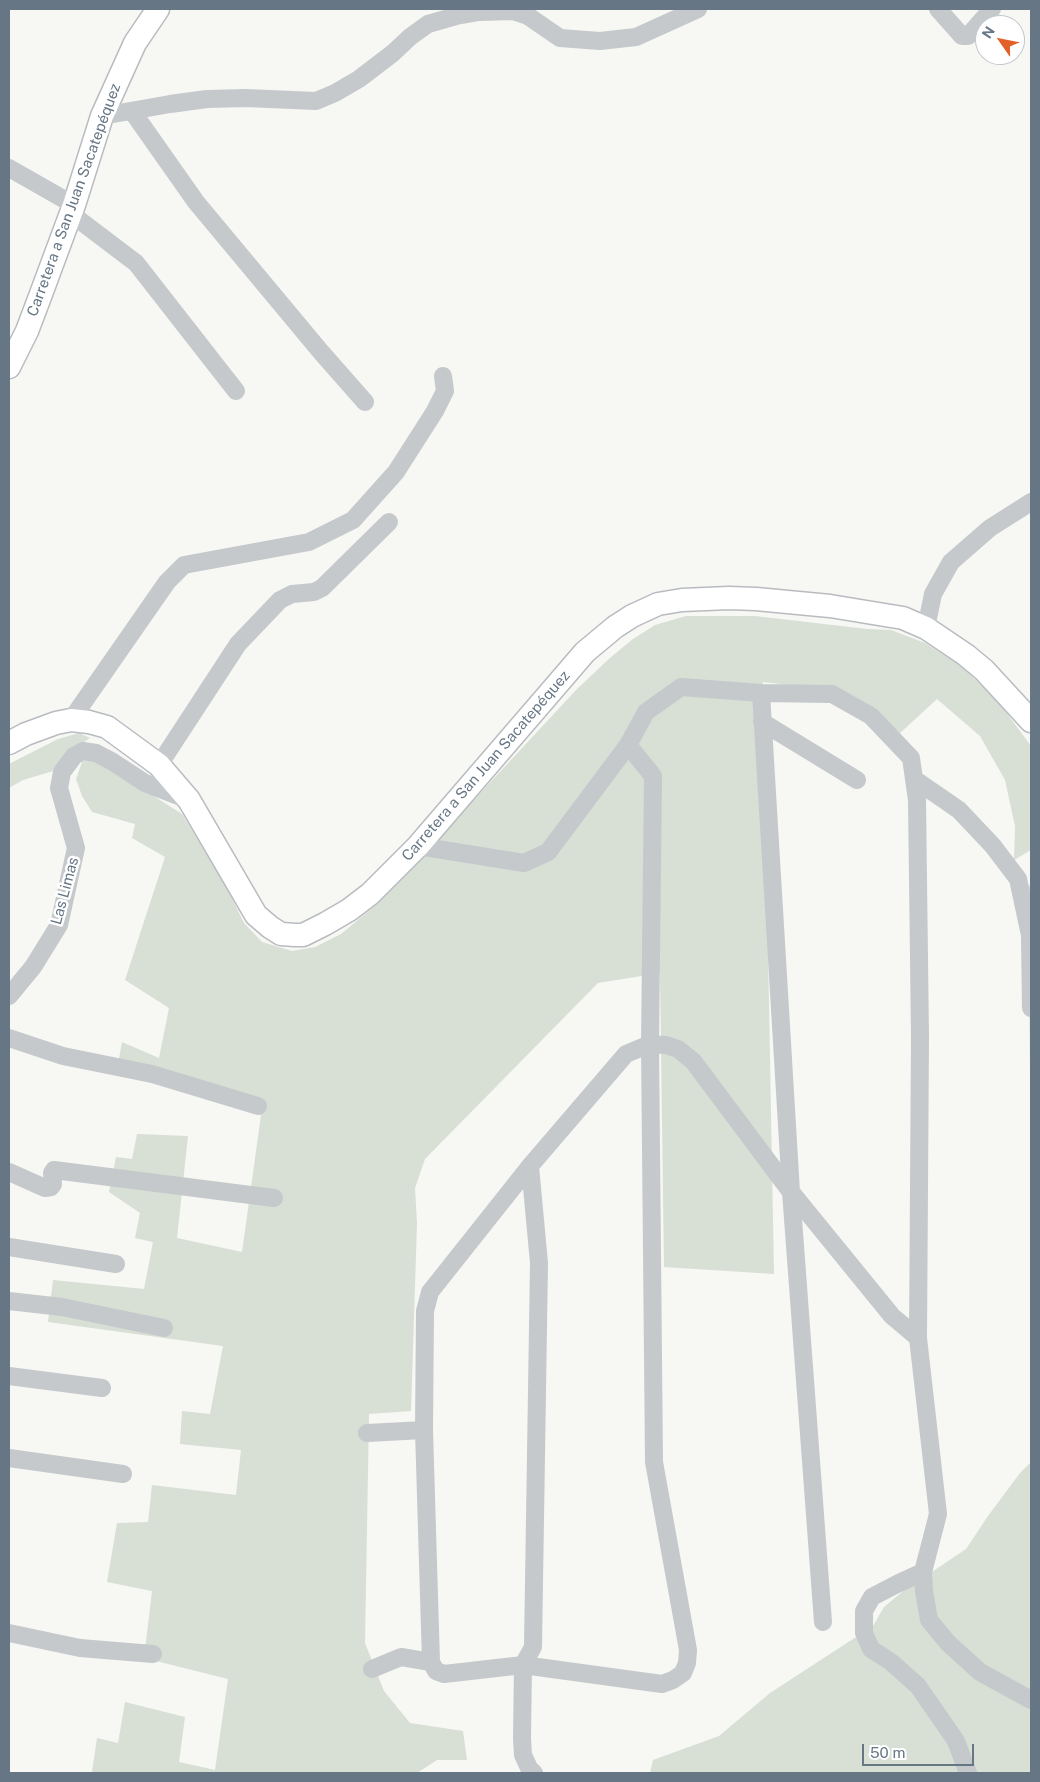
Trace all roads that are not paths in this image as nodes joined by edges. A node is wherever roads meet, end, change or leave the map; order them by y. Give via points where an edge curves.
1 (158, 9) edge
2 (698, 9) edge
3 (938, 9) edge
4 (992, 9) edge
5 (132, 111) junction
6 (102, 116) junction
7 (9, 168) edge
8 (72, 209) junction
9 (9, 367) edge
10 (443, 376) dead end
11 (236, 391) dead end
12 (365, 402) dead end
13 (1031, 502) edge
14 (389, 522) dead end
15 (926, 628) junction
16 (761, 693) junction
17 (71, 720) junction
18 (762, 722) junction
19 (1031, 722) edge
20 (9, 743) edge
21 (628, 746) junction
22 (159, 765) junction
23 (914, 779) junction
24 (857, 780) dead end
25 (189, 800) junction
26 (418, 846) junction
27 (9, 996) edge
28 (1031, 1008) edge
29 (9, 1038) edge
30 (650, 1044) junction
31 (258, 1106) dead end
32 (530, 1166) junction
33 (9, 1172) edge
34 (791, 1192) junction
35 (274, 1198) dead end
36 (9, 1247) edge
37 (116, 1264) dead end
38 (9, 1301) edge
39 (164, 1328) dead end
40 (918, 1338) junction
41 (9, 1376) edge
42 (102, 1388) dead end
43 (424, 1430) junction
44 (367, 1433) dead end
45 (9, 1458) edge
46 (123, 1474) dead end
47 (923, 1572) junction
48 (824, 1622) dead end
49 (9, 1633) edge
50 (154, 1654) dead end
51 (430, 1662) junction
52 (523, 1665) junction
53 (372, 1669) dead end
54 (1031, 1700) edge
55 (534, 1773) edge
56 (968, 1773) edge

1 - 6 main road, Carretera a San Juan Sacatepéquez via 135,43
2 - 5 street via 636,36 600,41 560,38 528,16 513,11 456,16 428,24 359,79 316,101 207,99
3 - 4 street via 962,36 968,36
5 - 6 street
5 - 12 street via 196,202
6 - 8 main road, Carretera a San Juan Sacatepéquez
7 - 8 street
8 - 9 main road, Carretera a San Juan Sacatepéquez via 27,331
8 - 11 street via 136,263
10 - 17 street via 445,391 435,411 396,472 353,520 309,542 184,565 167,582
13 - 15 street via 990,528 951,562 933,594
14 - 22 street via 322,588 280,600 238,644
15 - 19 main road, Carretera a San Juan Sacatepéquez via 984,670
15 - 26 main road, Carretera a San Juan Sacatepéquez via 903,618 830,606 756,599 682,600 658,604 615,627 585,652
16 - 18 street
16 - 21 street via 681,687 646,712
16 - 23 street via 832,694 870,716 911,758
17 - 20 main road, Carretera a San Juan Sacatepéquez via 56,722
17 - 22 main road, Carretera a San Juan Sacatepéquez via 107,727
18 - 24 street
18 - 34 street
21 - 26 street via 548,852 524,863
21 - 30 street via 653,776
22 - 25 main road, Carretera a San Juan Sacatepéquez
23 - 28 street via 959,810 1018,879 1030,935
23 - 40 street via 920,1027
25 - 26 main road, Carretera a San Juan Sacatepéquez via 256,915 287,935 309,933 349,910 370,894
25 - 27 street, Las Limas via 145,783 96,753 83,751 74,756 62,772 59,788 76,848 59,925
29 - 31 street via 63,1056 152,1074
30 - 32 street via 626,1054
30 - 34 street via 678,1049 693,1061
30 - 52 street via 654,1462 688,1650 687,1663 683,1673 662,1684
32 - 43 street via 430,1292 425,1311
32 - 52 street via 539,1263 533,1647
33 - 35 street via 45,1188 53,1184 54,1170
34 - 40 street via 892,1316
34 - 48 street
36 - 37 street
38 - 39 street via 62,1307
40 - 47 street via 938,1514
41 - 42 street
43 - 44 street
43 - 51 street
45 - 46 street
47 - 54 street via 929,1620 948,1643 980,1672
47 - 56 street via 872,1597 864,1611 864,1633 871,1648 918,1686 956,1741
49 - 50 street via 80,1648
51 - 52 street via 436,1671 444,1674
51 - 53 street via 401,1657
52 - 55 street via 523,1755

